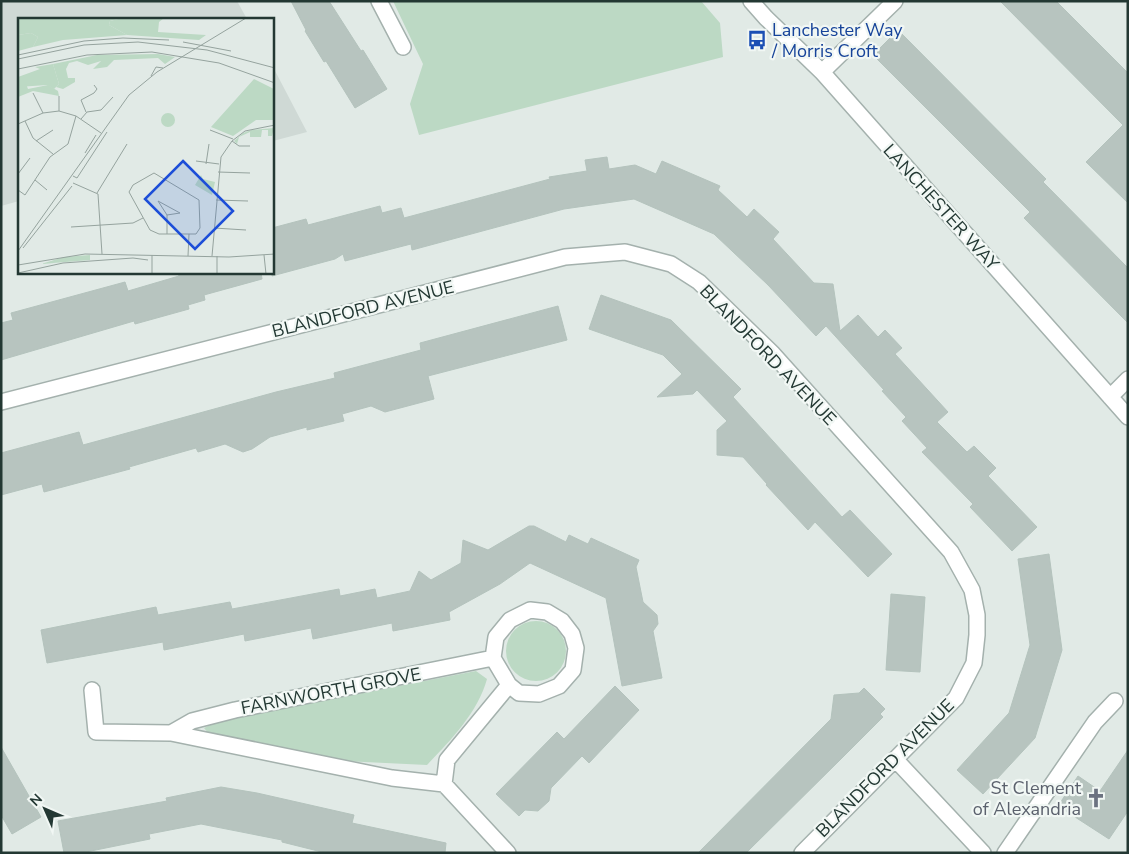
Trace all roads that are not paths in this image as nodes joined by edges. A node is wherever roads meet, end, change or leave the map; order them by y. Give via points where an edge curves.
1 (379, 1) edge
2 (751, 1) edge
3 (895, 1) edge
4 (403, 47) dead end
5 (822, 72) junction
6 (1128, 379) edge
7 (1110, 397) junction
8 (1, 402) edge
9 (1128, 418) edge
10 (493, 658) junction
11 (509, 685) junction
12 (92, 690) dead end
13 (1114, 701) dead end
14 (171, 734) junction
15 (895, 759) junction
16 (444, 784) junction
17 (508, 853) edge
18 (802, 853) edge
19 (984, 853) edge
20 (1005, 853) edge

1 - 4 street
2 - 5 street, LANCHESTER WAY
3 - 5 street
5 - 7 street, LANCHESTER WAY
6 - 7 street
7 - 9 street, LANCHESTER WAY
8 - 15 street, BLANDFORD AVENUE via 565,257 625,252 671,264 699,282 773,354 951,552 972,590 977,615 974,663 956,698
10 - 11 street
10 - 11 street via 496,637 510,620 530,610 547,612 562,621 572,634 576,648 572,670 560,686 539,694 519,693
10 - 14 street, FARNWORTH GROVE via 235,710 192,721
11 - 16 street via 447,760
12 - 14 street via 96,732
13 - 20 street via 1095,722
14 - 16 street via 382,777
15 - 18 street, BLANDFORD AVENUE
15 - 19 street
16 - 17 street

